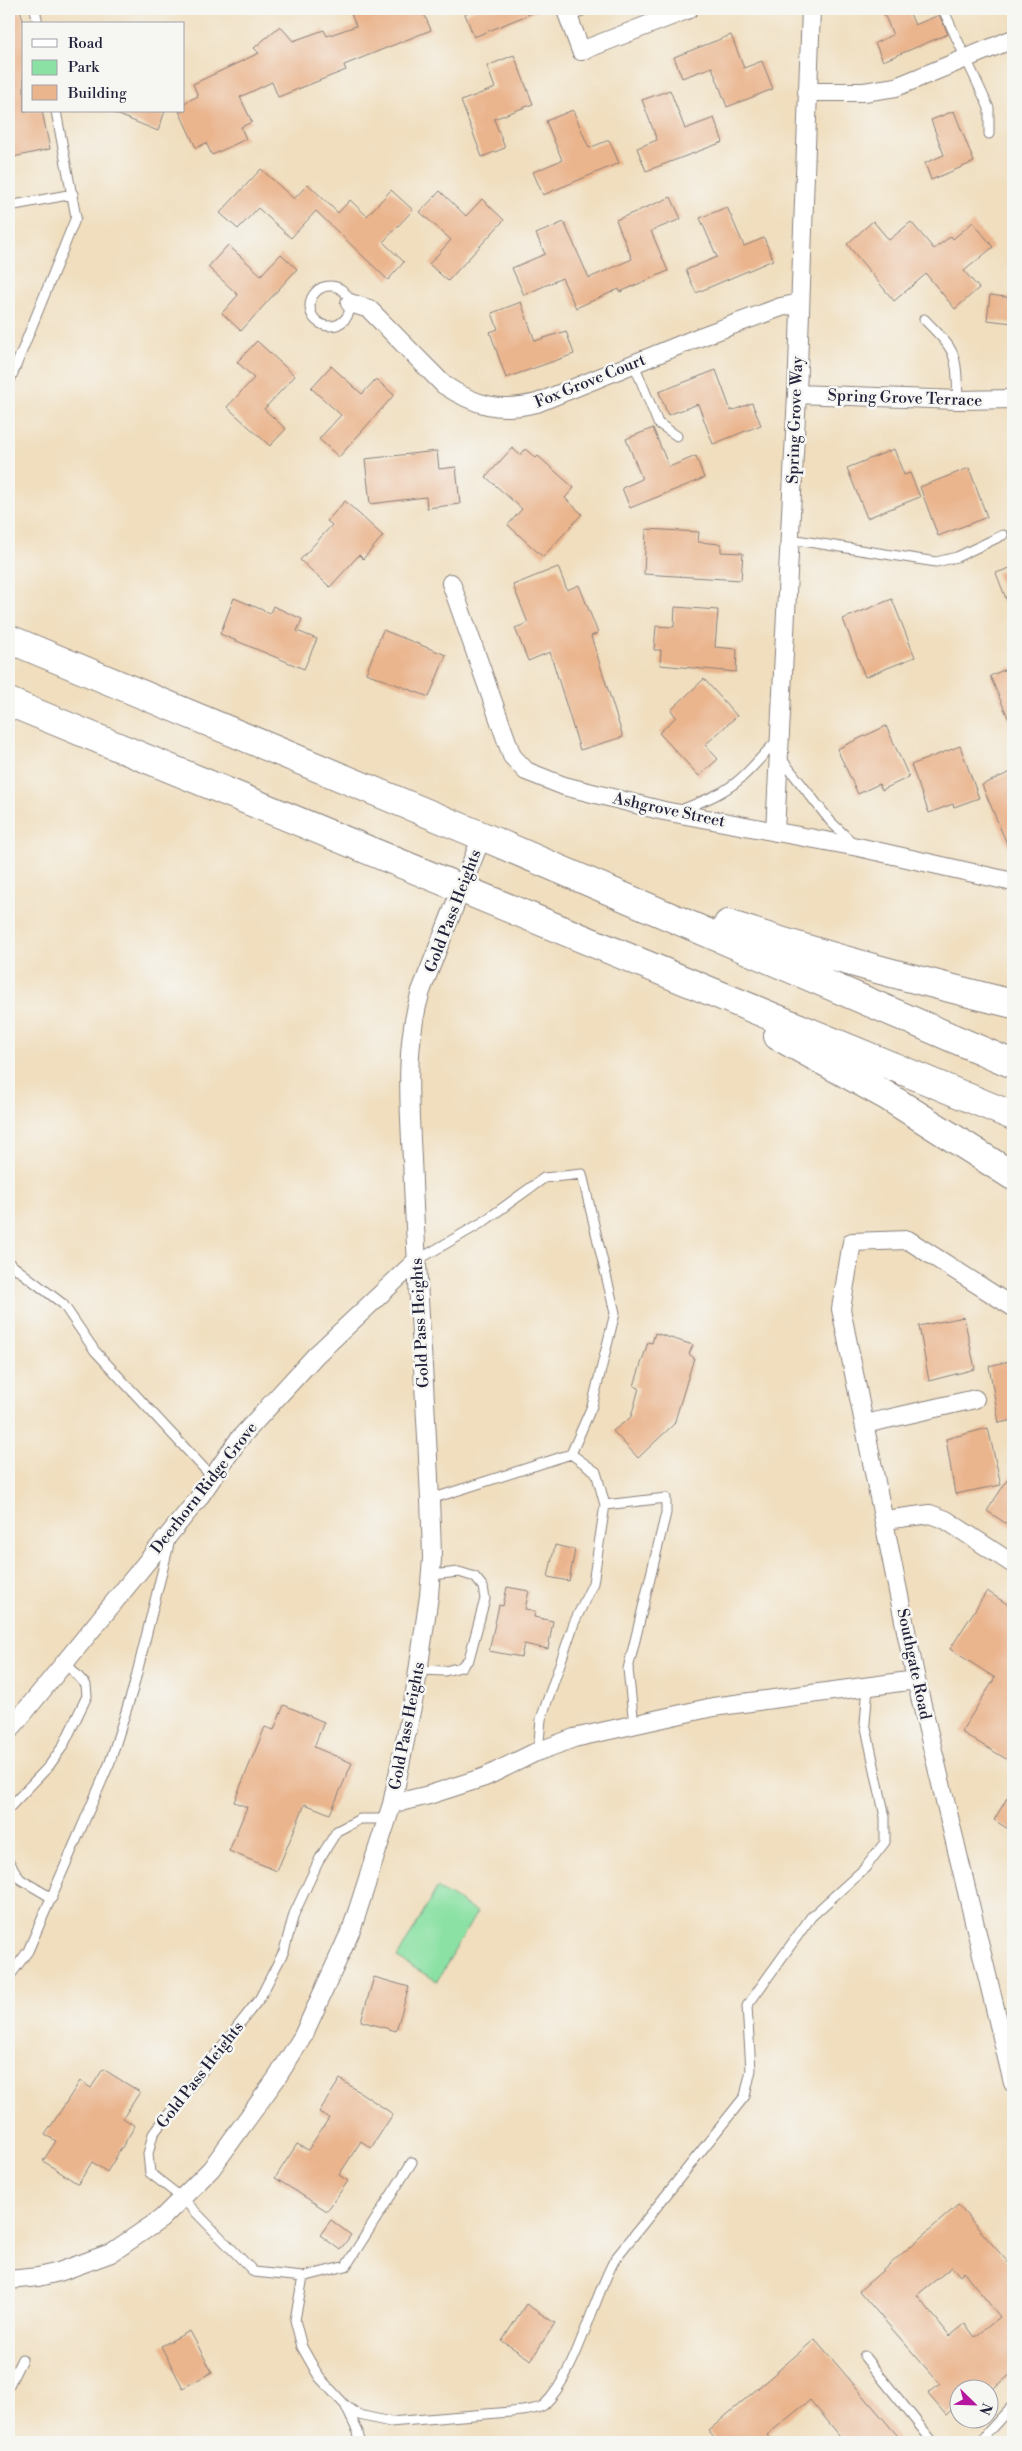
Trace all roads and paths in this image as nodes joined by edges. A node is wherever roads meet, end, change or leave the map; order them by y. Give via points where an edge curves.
1 (35, 9) edge
2 (577, 9) edge
3 (689, 9) edge
4 (811, 9) edge
5 (943, 9) edge
6 (38, 22) edge
7 (1013, 39) edge
8 (965, 58) junction
9 (807, 92) junction
10 (56, 112) edge
11 (989, 134) dead end
12 (73, 194) junction
13 (9, 206) edge
14 (350, 303) junction
15 (800, 304) junction
16 (924, 319) dead end
17 (634, 364) junction
18 (9, 383) edge
19 (797, 394) junction
20 (1013, 399) edge
21 (958, 400) junction
22 (677, 436) dead end
23 (1004, 535) dead end
24 (790, 539) junction
25 (451, 583) dead end
26 (9, 639) edge
27 (9, 702) edge
28 (780, 747) junction
29 (672, 813) junction
30 (775, 832) junction
31 (482, 836) junction
32 (858, 847) junction
33 (521, 852) junction
34 (1013, 882) edge
35 (460, 888) junction
36 (636, 960) junction
37 (1013, 1004) edge
38 (1013, 1064) edge
39 (1013, 1116) edge
40 (1013, 1176) edge
41 (416, 1261) junction
42 (9, 1263) edge
43 (1013, 1307) edge
44 (975, 1399) dead end
45 (865, 1424) junction
46 (571, 1454) junction
47 (213, 1478) junction
48 (431, 1499) junction
49 (605, 1505) junction
50 (886, 1520) junction
51 (173, 1530) junction
52 (1013, 1564) edge
53 (431, 1574) junction
54 (65, 1662) junction
55 (418, 1670) junction
56 (916, 1680) junction
57 (868, 1686) junction
58 (634, 1725) junction
59 (9, 1731) edge
60 (538, 1752) junction
61 (9, 1808) edge
62 (390, 1811) junction
63 (9, 1862) edge
64 (52, 1898) junction
65 (9, 1977) edge
66 (1013, 2083) edge
67 (412, 2162) dead end
68 (182, 2198) junction
69 (303, 2276) junction
70 (9, 2280) edge
71 (864, 2356) dead end
72 (22, 2359) dead end
73 (9, 2385) edge
74 (1013, 2405) edge
75 (346, 2406) junction
76 (360, 2442) edge
77 (932, 2442) edge
78 (982, 2442) edge

1 - 6 lane
2 - 3 street via 567,13 580,51
4 - 9 street, Spring Grove Way
5 - 8 lane
7 - 8 street
8 - 9 street via 896,87
8 - 11 lane via 989,108
9 - 15 street, Spring Grove Way
10 - 12 lane
12 - 13 lane
12 - 18 lane via 76,217
14 - 14 lane via 340,288 328,286 312,296 310,309 316,321 335,326 348,315
14 - 17 street, Fox Grove Court via 369,309 444,385 482,406 510,408 538,403
15 - 17 street, Fox Grove Court via 781,307
15 - 19 street, Spring Grove Way
16 - 21 lane via 953,351
17 - 22 lane via 658,423
19 - 21 street, Spring Grove Terrace
19 - 24 street, Spring Grove Way
20 - 21 street, Spring Grove Terrace
23 - 24 lane via 957,557 936,562
24 - 28 street, Spring Grove Way
25 - 29 street, Ashgrove Street via 512,756 518,765 564,786
26 - 31 highway
27 - 35 highway
28 - 29 lane via 727,789
28 - 30 street, Spring Grove Way
28 - 32 lane via 831,822
29 - 30 street, Ashgrove Street
30 - 32 street, Ashgrove Street
31 - 33 highway
31 - 35 street, Gold Pass Heights
32 - 34 street, Ashgrove Street
33 - 37 highway via 793,946
33 - 38 highway
35 - 36 highway
35 - 41 street, Gold Pass Heights via 420,994 411,1044 409,1081
36 - 39 highway
36 - 40 highway via 828,1062
41 - 46 lane via 483,1222 544,1178 582,1174 615,1313 592,1406
41 - 47 street, Deerhorn Ridge Grove via 316,1355 239,1439
41 - 48 street, Gold Pass Heights
42 - 47 lane via 63,1304 95,1351
43 - 45 street, Southgate Road via 908,1240 852,1242 842,1309
44 - 45 street
45 - 50 street, Southgate Road
46 - 48 lane
46 - 49 lane via 596,1472
47 - 51 street, Deerhorn Ridge Grove
48 - 53 street, Gold Pass Heights
49 - 58 lane via 666,1498 666,1513 628,1670
49 - 60 lane via 593,1583 574,1622 541,1719
50 - 52 street via 930,1514 946,1520
50 - 56 street, Southgate Road
51 - 54 street, Deerhorn Ridge Grove
51 - 64 lane via 133,1689 110,1762
53 - 55 street, Gold Pass Heights
53 - 55 lane via 459,1572 475,1577 483,1587 485,1599 469,1659 461,1667 445,1671
54 - 59 street, Deerhorn Ridge Grove
54 - 61 lane via 86,1685 87,1696 54,1759
55 - 62 street, Gold Pass Heights
56 - 57 street
56 - 66 street, Southgate Road
57 - 58 street via 713,1708
57 - 75 lane via 866,1723 885,1818 885,1842 865,1868 811,1917 747,2006 751,2070 745,2096 615,2259 603,2281 566,2376 543,2406 522,2412 390,2422 359,2415
58 - 60 street via 574,1738
60 - 62 street via 485,1777
62 - 68 street, Gold Pass Heights via 352,1928 303,2036 236,2135
62 - 68 lane, Gold Pass Heights via 360,1819 337,1831 320,1858 294,1914 284,1951 260,1998 153,2134 148,2154 150,2173
63 - 64 lane via 20,1879
64 - 65 lane via 28,1951
67 - 69 lane via 346,2266
68 - 69 lane via 254,2272
68 - 70 street, Gold Pass Heights via 161,2219 112,2253 58,2272
69 - 75 lane via 295,2320 302,2347 319,2377
71 - 77 lane
72 - 73 lane
74 - 78 lane
75 - 76 lane

